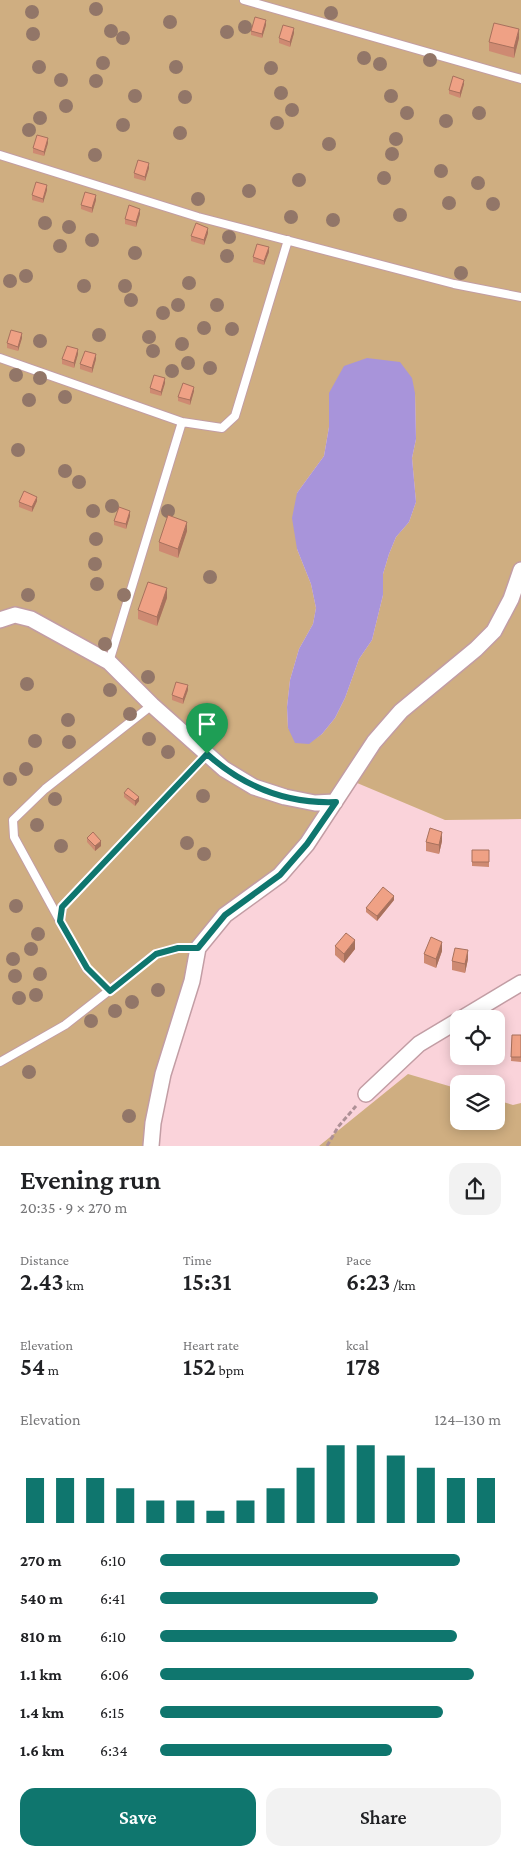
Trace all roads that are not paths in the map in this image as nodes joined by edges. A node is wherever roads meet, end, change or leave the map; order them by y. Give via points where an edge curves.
1 (244, 0) edge
2 (521, 79) edge
3 (0, 155) edge
4 (288, 240) junction
5 (521, 297) edge
6 (0, 358) edge
7 (182, 422) junction
8 (521, 570) edge
9 (0, 620) edge
10 (109, 662) junction
11 (152, 705) junction
12 (207, 754) junction
13 (336, 802) junction
14 (60, 921) junction
15 (198, 948) junction
16 (521, 982) edge
17 (110, 991) junction
18 (475, 1010) edge
19 (450, 1025) edge
20 (0, 1062) edge
21 (366, 1094) road end
22 (151, 1146) edge

1 - 2 lane
3 - 4 lane via 198,217
4 - 5 lane via 454,284
4 - 7 lane via 235,416 222,428
6 - 7 lane
7 - 10 lane
8 - 13 street via 511,599 494,631 401,711 374,742
9 - 10 street via 15,615 31,620
10 - 11 street
11 - 12 street
11 - 14 lane via 45,790 14,820 14,837
12 - 13 street via 224,769 254,787 315,803
12 - 14 lane via 70,897 62,907
13 - 15 street via 307,844 280,875 225,915
14 - 17 lane via 87,968
15 - 17 lane via 178,948 156,954
15 - 22 street via 192,981 163,1074
16 - 18 street
17 - 20 lane via 65,1025
19 - 21 street via 419,1044

